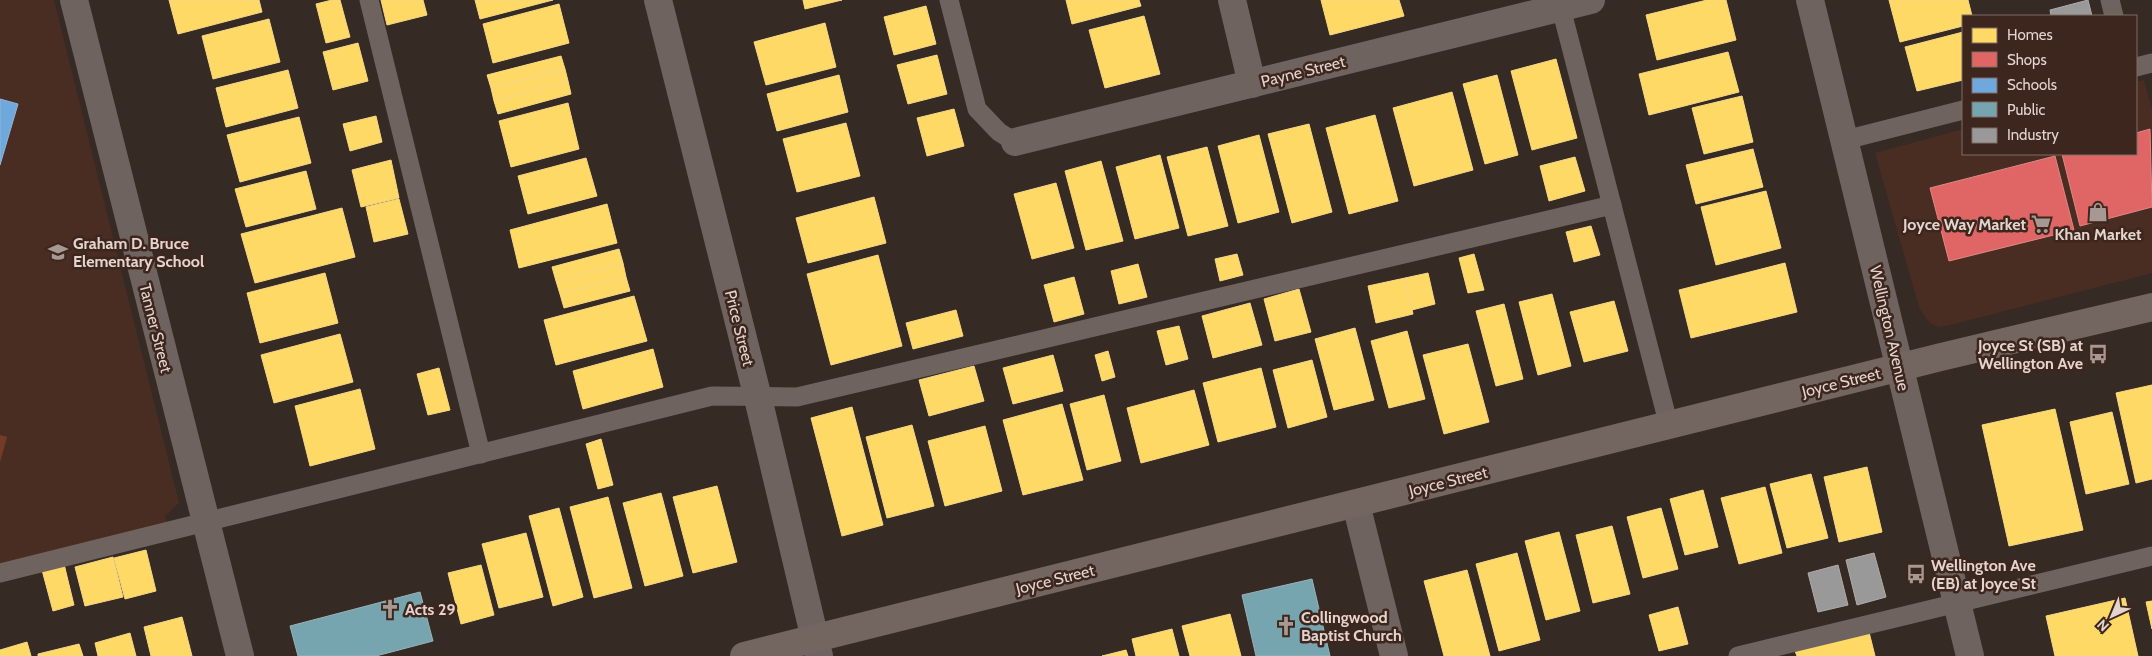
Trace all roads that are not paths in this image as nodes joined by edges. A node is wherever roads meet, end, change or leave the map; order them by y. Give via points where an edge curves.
1 (74, 0) edge
2 (369, 0) edge
3 (658, 0) edge
4 (949, 0) edge
5 (1232, 0) edge
6 (1592, 0) edge
7 (1810, 0) edge
8 (2110, 0) edge
9 (1561, 8) junction
10 (1515, 9) edge
11 (2114, 15) edge
12 (2152, 63) edge
13 (2137, 67) edge
14 (1252, 84) junction
15 (1962, 110) edge
16 (1845, 140) junction
17 (1015, 142) joint
18 (1612, 205) junction
19 (2152, 307) edge
20 (1899, 367) junction
21 (758, 398) junction
22 (1669, 426) junction
23 (481, 454) junction
24 (1356, 504) junction
25 (205, 522) junction
26 (2152, 556) edge
27 (0, 573) edge
28 (1956, 602) junction
29 (817, 647) edge
30 (240, 656) edge
31 (744, 656) edge
32 (1394, 656) edge
33 (1738, 656) edge
34 (1970, 656) edge

1 - 25 street, Tanner Street
2 - 23 lane
3 - 21 street, Price Street
4 - 17 lane via 977,108 999,132
5 - 14 street
6 - 9 street, Payne Street
7 - 16 street, Wellington Avenue
8 - 11 lane
9 - 10 street, Payne Street
9 - 18 lane
10 - 14 street, Payne Street
12 - 13 lane
14 - 17 street, Payne Street
15 - 16 lane
16 - 20 street, Wellington Avenue
18 - 21 lane via 797,397
18 - 22 lane
19 - 20 main road, Joyce Street
20 - 22 main road, Joyce Street
20 - 28 street, Wellington Avenue
21 - 23 lane via 712,396
21 - 29 street, Price Street
22 - 24 main road, Joyce Street
23 - 25 lane
24 - 29 main road, Joyce Street
24 - 32 street
25 - 27 lane
25 - 30 street, Tanner Street
26 - 28 lane
28 - 33 lane
28 - 34 street, Wellington Avenue
29 - 31 main road, Joyce Street

